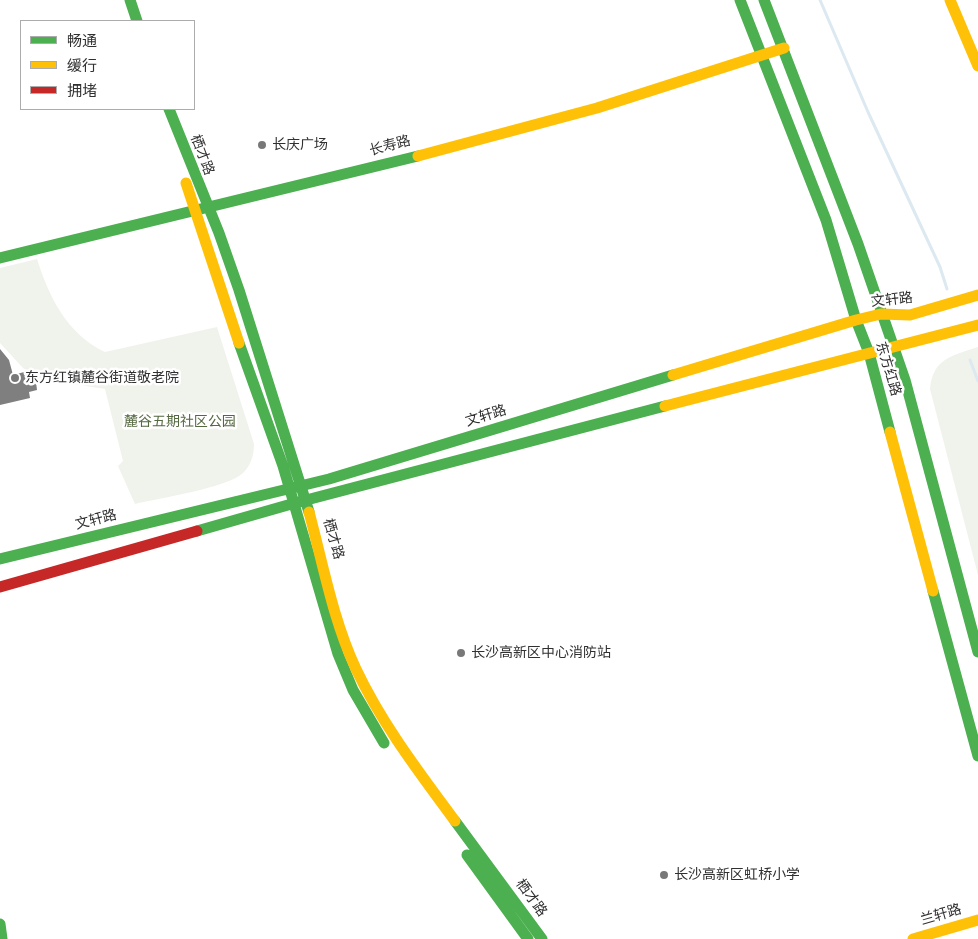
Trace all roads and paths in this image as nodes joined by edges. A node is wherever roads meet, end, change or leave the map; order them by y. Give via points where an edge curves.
1 (119, 0) edge
2 (130, 0) edge
3 (740, 0) edge
4 (764, 0) edge
5 (950, 0) edge
6 (126, 20) edge
7 (137, 20) edge
8 (783, 45) junction
9 (761, 52) junction
10 (978, 66) edge
11 (157, 110) edge
12 (169, 110) edge
13 (200, 205) junction
14 (0, 253) edge
15 (0, 258) edge
16 (978, 295) edge
17 (881, 314) junction
18 (856, 320) junction
19 (978, 325) edge
20 (893, 347) junction
21 (869, 353) junction
22 (296, 486) junction
23 (300, 501) junction
24 (0, 559) edge
25 (0, 587) edge
26 (978, 652) edge
27 (978, 756) edge
28 (512, 916) junction
29 (978, 920) edge
30 (0, 924) edge
31 (978, 926) edge
32 (2, 939) edge
33 (513, 939) edge
34 (528, 939) edge
35 (542, 939) edge
36 (913, 939) edge
37 (932, 939) edge

1 - 6 main road
2 - 7 main road
3 - 9 main road, 东方红路
4 - 8 main road, 东方红路
5 - 10 main road
8 - 9 main road, 长寿路
8 - 17 main road, 东方红路 via 855,234
9 - 13 main road, 长寿路 via 568,111
9 - 18 main road, 东方红路 via 826,220
11 - 13 main road, 栖才路
12 - 13 main road, 栖才路
13 - 14 main road, 长寿路
13 - 15 main road, 长寿路
13 - 22 main road, 栖才路 via 243,356
16 - 17 main road, 文轩路 via 910,315
17 - 18 main road, 文轩路
17 - 20 main road, 东方红路
18 - 21 main road, 东方红路
18 - 22 main road, 文轩路 via 329,479
19 - 20 main road
20 - 21 main road
20 - 26 main road, 东方红路 via 905,380
21 - 23 main road
21 - 27 main road, 东方红路
22 - 23 main road, 栖才路
22 - 24 main road, 文轩路
23 - 25 main road
23 - 28 main road, 栖才路 via 335,646 353,690 397,761
23 - 35 main road, 栖才路 via 342,632 384,723
28 - 33 main road
28 - 34 main road, 栖才路
29 - 36 main road, 兰轩路
30 - 32 main road
31 - 37 main road, 兰轩路

